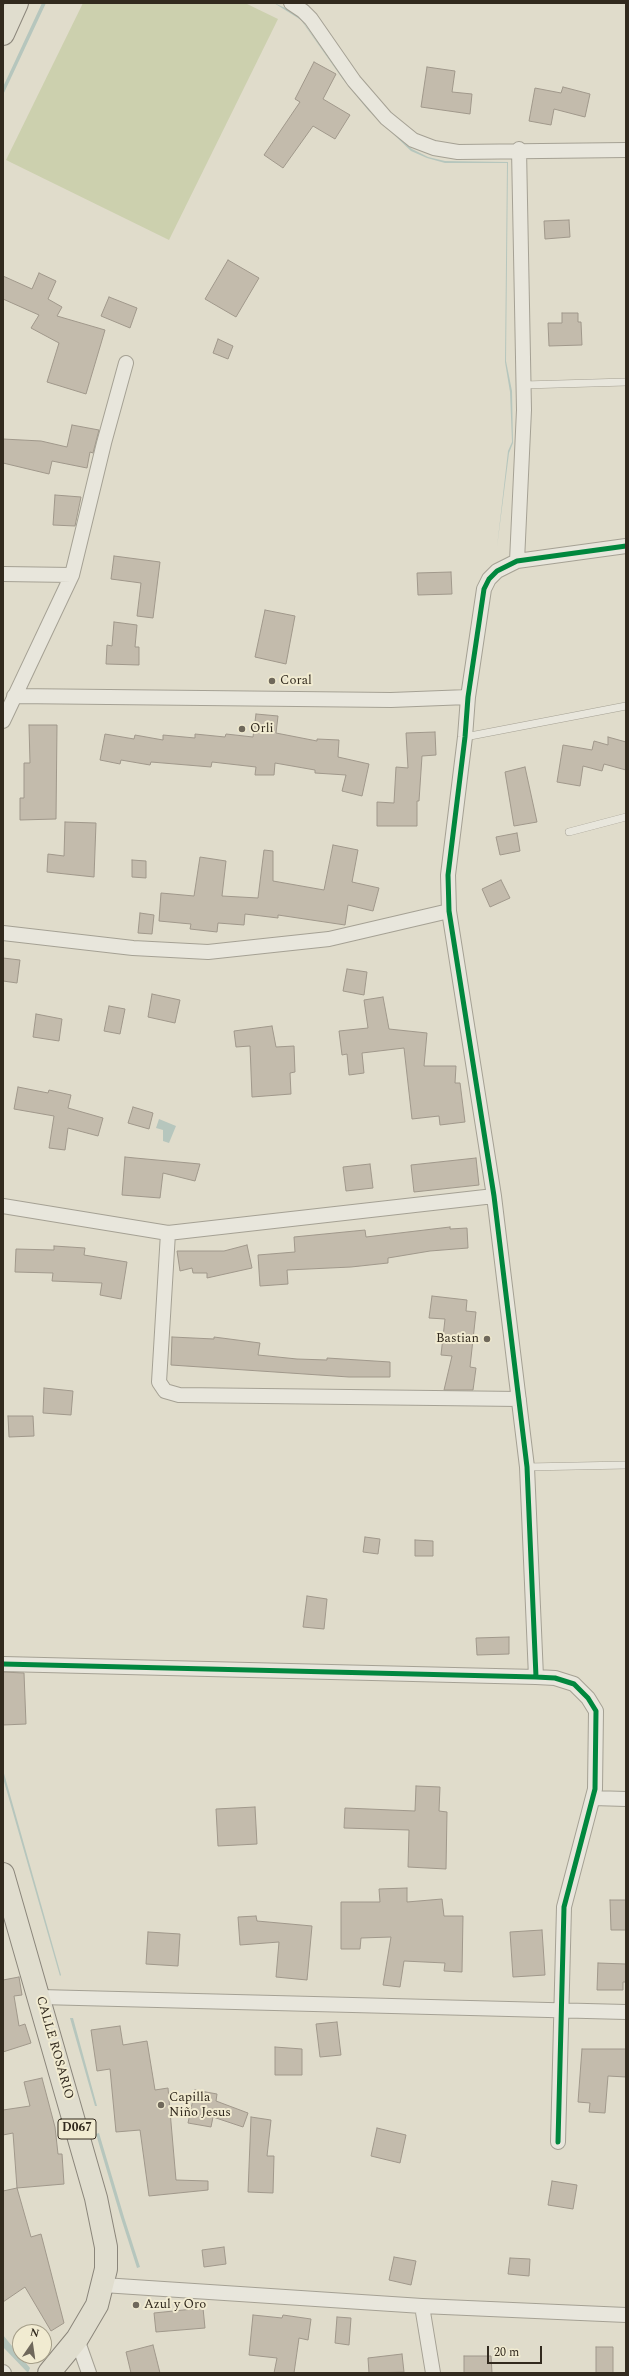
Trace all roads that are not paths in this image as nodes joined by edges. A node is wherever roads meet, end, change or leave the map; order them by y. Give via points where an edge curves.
1 (17, 3) edge
2 (291, 3) edge
3 (3, 34) edge
4 (519, 149) junction
5 (626, 150) edge
6 (126, 363) dead end
7 (626, 382) edge
8 (524, 385) junction
9 (626, 546) edge
10 (517, 561) junction
11 (3, 574) edge
12 (72, 575) junction
13 (14, 696) junction
14 (468, 697) junction
15 (626, 706) edge
16 (3, 721) edge
17 (465, 737) junction
18 (626, 817) edge
19 (569, 832) dead end
20 (449, 911) junction
21 (3, 933) edge
22 (494, 1196) junction
23 (3, 1206) edge
24 (168, 1233) junction
25 (519, 1399) junction
26 (626, 1465) edge
27 (527, 1468) junction
28 (3, 1664) edge
29 (536, 1677) junction
30 (592, 1798) junction
31 (626, 1799) edge
32 (3, 1874) edge
33 (40, 1997) junction
34 (562, 2010) junction
35 (626, 2012) edge
36 (558, 2142) dead end
37 (103, 2284) junction
38 (422, 2306) junction
39 (626, 2315) edge
40 (77, 2339) junction
41 (49, 2373) edge
42 (89, 2373) edge
43 (433, 2373) edge

1 - 3 main road
2 - 4 street via 311,19 354,81 382,113 413,140 434,148 458,152
4 - 5 street
4 - 8 street
6 - 12 street
7 - 8 lane
8 - 10 street
9 - 10 street
10 - 14 street via 497,571 484,589
11 - 12 street
12 - 13 street via 24,680
13 - 14 street via 391,700
13 - 16 street
14 - 17 street
15 - 17 lane
17 - 20 street via 448,875
18 - 19 lane
20 - 21 street via 329,939 208,952 133,948
20 - 22 street
22 - 24 street
22 - 25 street
23 - 24 street
24 - 25 street via 159,1382 165,1391 179,1395
25 - 27 street
26 - 27 lane
27 - 29 street
28 - 29 street
29 - 30 street via 555,1678 574,1684 588,1698 596,1711
30 - 31 street
30 - 34 street via 564,1907
32 - 33 main road, CALLE ROSARIO / D067
33 - 34 street
33 - 37 main road, CALLE ROSARIO / D067 via 102,2222 106,2247
34 - 35 street
34 - 36 street
37 - 38 street
37 - 40 main road, CALLE ROSARIO / D067 via 97,2305
38 - 39 street
38 - 43 street
40 - 41 main road, CALLE ROSARIO / D067
40 - 42 street

